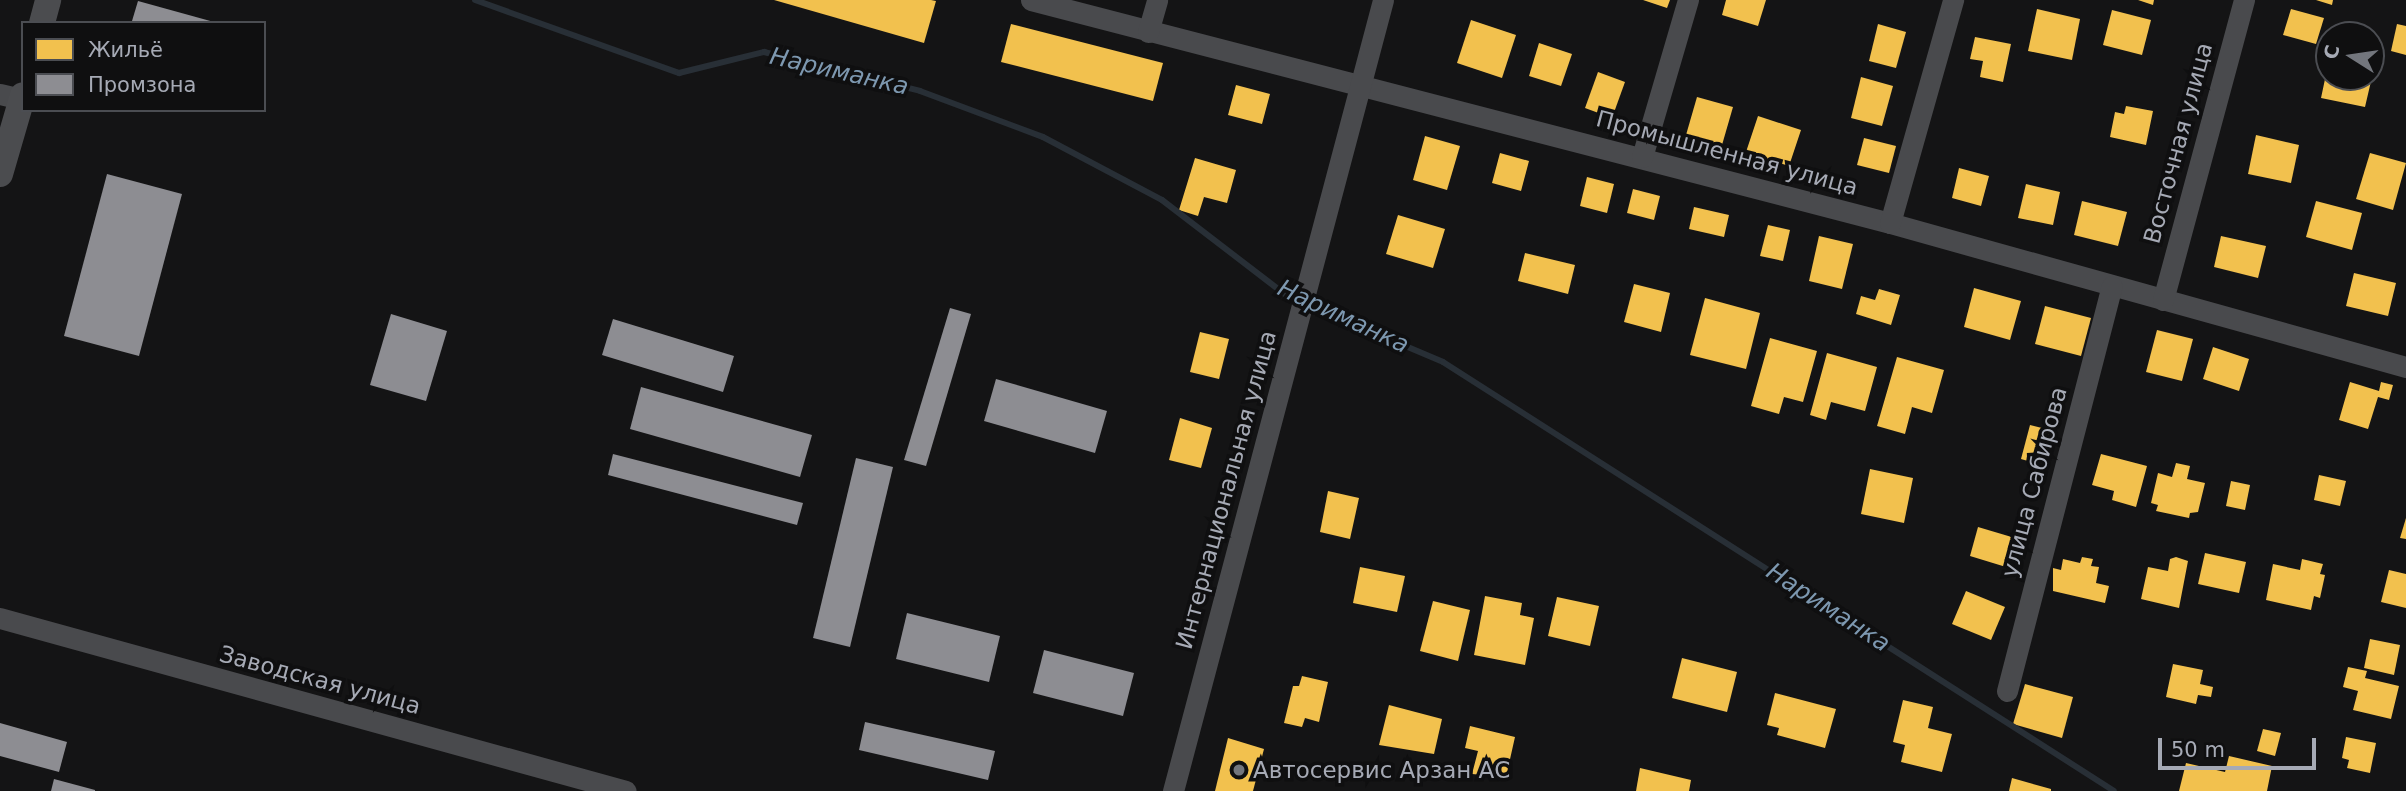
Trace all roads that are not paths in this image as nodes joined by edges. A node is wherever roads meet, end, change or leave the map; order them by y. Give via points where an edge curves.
1 (48, 0) edge
2 (1031, 0) edge
3 (1157, 0) edge
4 (1383, 0) edge
5 (1688, 0) edge
6 (1953, 0) edge
7 (2244, 0) edge
8 (43, 21) edge
9 (1148, 32) junction
10 (1360, 85) junction
11 (15, 96) edge
12 (1642, 157) junction
13 (0, 174) edge
14 (1891, 223) junction
15 (2112, 286) junction
16 (2163, 300) junction
17 (2406, 367) edge
18 (0, 618) edge
19 (2007, 691) dead end
20 (625, 791) edge
21 (1173, 791) edge

1 - 8 main road
2 - 9 street, Промышленная улица
3 - 9 street
4 - 10 street, Интернациональная улица
5 - 12 street
6 - 14 street
7 - 16 street, Восточная улица
9 - 10 street, Промышленная улица
10 - 12 street, Промышленная улица
10 - 21 street, Интернациональная улица
11 - 13 main road
12 - 14 street, Промышленная улица
14 - 15 street, Промышленная улица
15 - 16 street, Промышленная улица
15 - 19 street, улица Сабирова
16 - 17 street, Промышленная улица
18 - 20 street, Заводская улица

